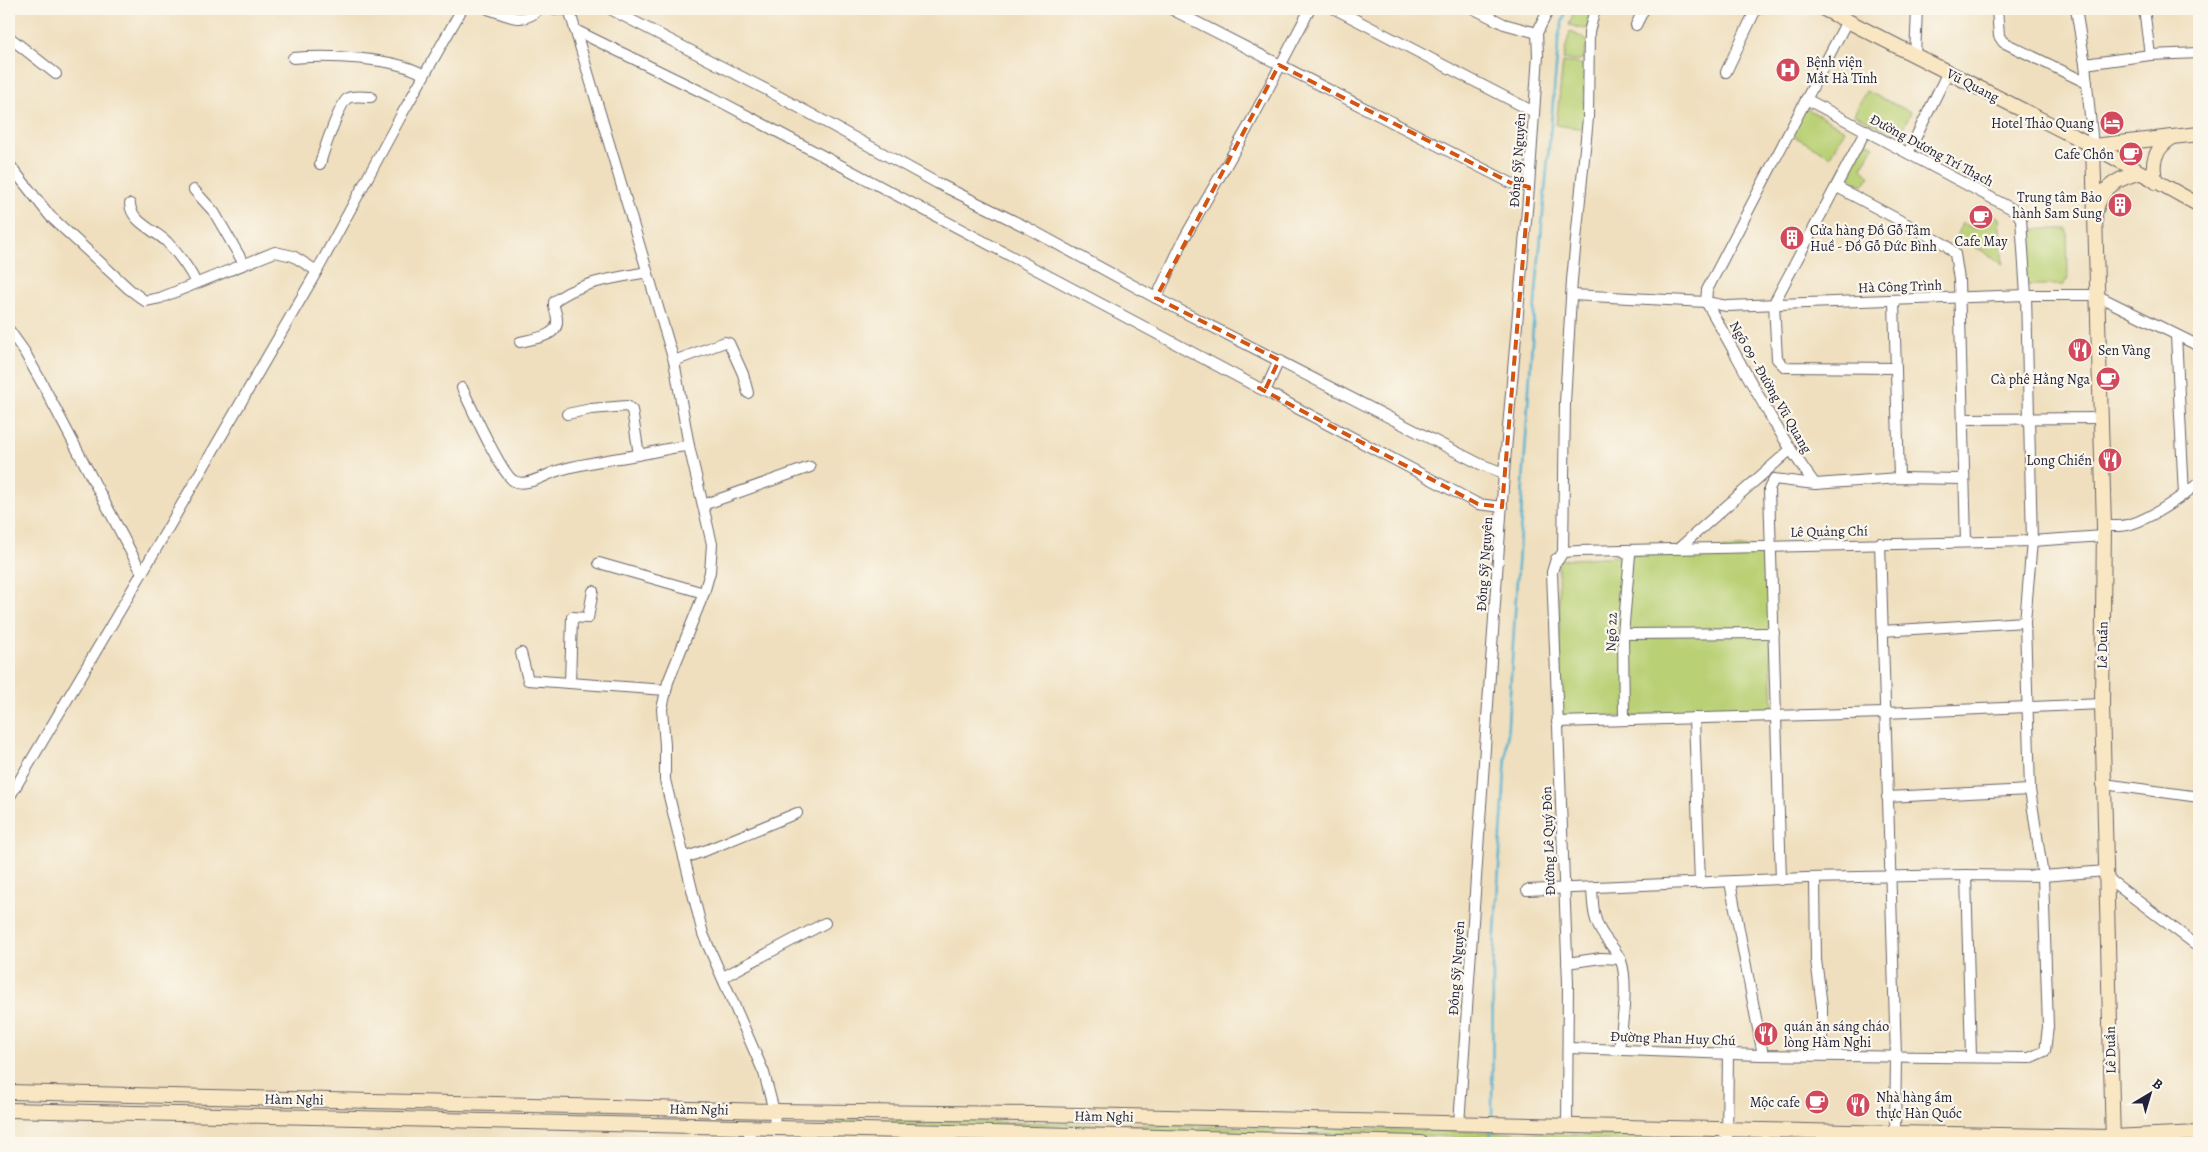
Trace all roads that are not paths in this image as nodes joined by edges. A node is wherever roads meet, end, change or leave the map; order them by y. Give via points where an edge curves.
1 (462, 9) edge
2 (488, 9) edge
3 (539, 9) edge
4 (555, 9) edge
5 (569, 9) edge
6 (610, 9) edge
7 (1171, 9) edge
8 (1310, 9) edge
9 (1335, 9) edge
10 (1474, 9) edge
11 (1549, 9) edge
12 (1595, 9) edge
13 (1644, 9) edge
14 (1756, 9) edge
15 (1824, 9) edge
16 (1917, 9) edge
17 (1997, 9) edge
18 (2076, 9) edge
19 (2144, 9) edge
20 (1847, 21) junction
21 (1636, 25) dead end
22 (575, 30) junction
23 (1537, 33) junction
24 (9, 37) edge
25 (2199, 53) edge
26 (2150, 55) junction
27 (1916, 56) junction
28 (293, 58) dead end
29 (1279, 64) junction
30 (2085, 64) junction
31 (1726, 72) dead end
32 (1948, 72) junction
33 (56, 74) dead end
34 (424, 75) junction
35 (2087, 84) junction
36 (371, 97) dead end
37 (1806, 98) junction
38 (1534, 112) junction
39 (1866, 130) junction
40 (2199, 134) edge
41 (2174, 137) junction
42 (2093, 146) junction
43 (1908, 153) junction
44 (9, 164) edge
45 (320, 164) dead end
46 (2139, 173) junction
47 (2156, 182) junction
48 (1529, 187) junction
49 (1836, 187) junction
50 (194, 190) dead end
51 (130, 204) dead end
52 (2199, 205) edge
53 (2094, 221) junction
54 (244, 264) junction
55 (317, 271) junction
56 (647, 272) junction
57 (196, 283) junction
58 (1572, 295) junction
59 (2026, 295) junction
60 (2096, 295) junction
61 (1156, 298) junction
62 (1959, 299) junction
63 (1894, 301) junction
64 (1706, 302) junction
65 (1774, 303) junction
66 (9, 330) edge
67 (2176, 335) junction
68 (520, 342) dead end
69 (2199, 346) edge
70 (1279, 360) junction
71 (674, 361) junction
72 (1896, 368) junction
73 (462, 388) dead end
74 (1259, 388) junction
75 (748, 393) dead end
76 (567, 414) dead end
77 (2101, 418) junction
78 (1963, 419) junction
79 (2029, 419) junction
80 (689, 446) junction
81 (1790, 450) junction
82 (639, 455) junction
83 (810, 467) dead end
84 (1504, 473) junction
85 (1899, 478) junction
86 (1963, 479) junction
87 (2199, 483) edge
88 (1815, 484) junction
89 (2184, 495) junction
90 (703, 505) junction
91 (1502, 507) junction
92 (2104, 531) junction
93 (2032, 541) junction
94 (1966, 542) junction
95 (1880, 544) junction
96 (1771, 545) junction
97 (1679, 548) junction
98 (1621, 550) junction
99 (1561, 556) junction
100 (598, 563) dead end
101 (142, 573) junction
102 (593, 590) dead end
103 (704, 592) junction
104 (2025, 622) junction
105 (1882, 632) junction
106 (1774, 633) junction
107 (1623, 634) junction
108 (521, 653) dead end
109 (570, 682) junction
110 (666, 690) junction
111 (2102, 704) junction
112 (2028, 706) junction
113 (1885, 713) junction
114 (1776, 715) junction
115 (1694, 718) junction
116 (1624, 720) junction
117 (1557, 722) junction
118 (2104, 784) junction
119 (2030, 790) junction
120 (1887, 797) junction
121 (2199, 797) edge
122 (9, 798) edge
123 (796, 812) dead end
124 (684, 858) junction
125 (2106, 874) junction
126 (1966, 875) junction
127 (1889, 876) junction
128 (2043, 876) junction
129 (1815, 878) junction
130 (1782, 880) junction
131 (1730, 882) junction
132 (1700, 883) junction
133 (1592, 888) junction
134 (1527, 890) dead end
135 (1564, 890) junction
136 (825, 923) dead end
137 (2199, 947) edge
138 (1620, 959) junction
139 (1567, 963) junction
140 (723, 977) junction
141 (1568, 1048) junction
142 (1619, 1050) junction
143 (2045, 1051) joint
144 (1728, 1054) junction
145 (1763, 1054) junction
146 (1822, 1055) junction
147 (1896, 1056) junction
148 (1972, 1056) junction
149 (9, 1092) edge
150 (9, 1110) edge
151 (774, 1111) junction
152 (1459, 1124) junction
153 (1567, 1126) junction
154 (753, 1127) junction
155 (776, 1128) junction
156 (1895, 1133) junction
157 (2199, 1133) edge
158 (1727, 1136) edge
159 (2112, 1140) edge
160 (746, 1143) edge
161 (1421, 1143) edge

1 - 34 street
2 - 3 street via 525,19
4 - 5 street
5 - 22 street
6 - 61 street
7 - 29 street
8 - 29 street
9 - 38 street
10 - 23 street via 1504,24
11 - 23 street, Đồng Sỹ Nguyên
12 - 58 street, Đường Lê Quý Đôn via 1589,32 1588,118
13 - 21 street
14 - 31 street
15 - 20 main road, Vũ Quang
16 - 27 street
17 - 35 street via 1999,36 2003,42
18 - 30 street
19 - 26 street
20 - 27 main road, Vũ Quang
20 - 37 street
22 - 56 street
22 - 74 street via 712,97
23 - 38 street, Đồng Sỹ Nguyên
24 - 33 street
25 - 26 street
26 - 30 street
27 - 32 main road, Vũ Quang
28 - 34 street via 353,57 407,68
29 - 48 street via 1510,183
29 - 61 street
30 - 35 street
32 - 42 main road, Vũ Quang
32 - 43 street
34 - 55 street
35 - 42 street
36 - 45 street via 344,101
37 - 39 street, Đường Dương Trí Thạch
37 - 64 street via 1707,290
38 - 48 street, Đồng Sỹ Nguyên
39 - 43 street, Đường Dương Trí Thạch
39 - 49 street
40 - 41 main road
41 - 42 main road
41 - 47 main road via 2158,150 2153,161
42 - 46 main road, Vũ Quang
42 - 53 main road, Lê Duẩn
43 - 59 street, Đường Dương Trí Thạch via 2016,212 2021,219
44 - 57 street via 50,216 139,298 152,301
46 - 47 main road, Vũ Quang
46 - 53 main road via 2122,178 2107,188 2097,204
47 - 52 main road, Vũ Quang
48 - 84 street, Đồng Sỹ Nguyên
49 - 62 street via 1952,250 1957,262
49 - 65 street
50 - 54 street via 214,212
51 - 57 street via 137,218 179,255
53 - 60 main road, Lê Duẩn
54 - 55 street via 276,252 293,256
54 - 57 street
55 - 101 street
56 - 68 street via 605,281 563,296 554,302 558,325 555,330
56 - 71 street
58 - 64 street, Hà Công Trình
58 - 99 street, Đường Lê Quý Đôn
59 - 60 street, Hà Công Trình
59 - 62 street, Hà Công Trình
59 - 79 street, Đường Dương Trí Thạch
60 - 67 street
60 - 77 main road, Lê Duẩn
61 - 70 street
62 - 63 street, Hà Công Trình
62 - 78 street
63 - 65 street, Hà Công Trình
63 - 72 street
64 - 65 street, Hà Công Trình via 1727,306
64 - 81 street, Ngõ 09 - Đường Vũ Quang
65 - 72 street via 1777,359 1785,367
66 - 101 street via 43,385
67 - 69 street
67 - 89 street
70 - 74 street via 1265,389
70 - 84 street via 1480,464
71 - 75 street via 729,343
71 - 80 street
72 - 85 street
73 - 82 street via 485,437 513,480 525,482 574,467
74 - 91 street via 1478,504
76 - 82 street via 627,406 632,410
77 - 79 street
77 - 92 main road, Lê Duẩn
78 - 79 street
78 - 86 street
79 - 93 street, Đường Dương Trí Thạch
80 - 82 street
80 - 90 street
81 - 88 street, Ngõ 09 - Đường Vũ Quang
81 - 97 street
83 - 90 street
84 - 91 street, Đồng Sỹ Nguyên
85 - 86 street
85 - 88 street
86 - 94 street
87 - 89 street, Lê Quảng Chí
88 - 96 street via 1774,479 1771,482
89 - 92 street, Lê Quảng Chí via 2132,524
90 - 103 street via 712,544 710,572
91 - 152 street, Đồng Sỹ Nguyên
92 - 93 street, Lê Quảng Chí
92 - 111 main road, Lê Duẩn
93 - 94 street, Lê Quảng Chí
93 - 104 street, Đường Dương Trí Thạch
94 - 95 street, Lê Quảng Chí
95 - 96 street, Lê Quảng Chí
95 - 105 street
96 - 97 street, Lê Quảng Chí
96 - 106 street
97 - 98 street, Lê Quảng Chí
98 - 99 street, Lê Quảng Chí
98 - 107 street, Ngõ 22 via 1630,555
99 - 117 street, Đường Lê Quý Đôn via 1556,559 1552,572
100 - 103 street
101 - 122 street
102 - 109 street via 588,618 572,617
103 - 110 street
104 - 105 street
104 - 112 street, Đường Dương Trí Thạch
105 - 113 street
106 - 107 street
106 - 114 street
107 - 116 street, Ngõ 22
108 - 109 street via 528,680
109 - 110 street
110 - 124 street via 662,709 665,780
111 - 112 street
111 - 118 main road, Lê Duẩn
112 - 113 street
112 - 119 street, Đường Dương Trí Thạch
113 - 114 street
113 - 120 street
114 - 115 street
114 - 130 street
115 - 116 street
115 - 132 street
116 - 117 street
117 - 135 street, Đường Lê Quý Đôn
118 - 121 street
118 - 125 main road, Lê Duẩn
119 - 120 street
119 - 128 street, Đường Dương Trí Thạch
120 - 127 street
123 - 124 street
124 - 140 street via 702,934
125 - 128 street
125 - 137 street
125 - 159 main road, Lê Duẩn
126 - 127 street
126 - 128 street
126 - 148 street
127 - 129 street
127 - 147 street
128 - 143 street, Đường Dương Trí Thạch via 2048,1026
129 - 130 street
129 - 146 street
130 - 131 street
131 - 132 street
131 - 145 street
132 - 133 street
133 - 135 street
133 - 138 street via 1595,920
134 - 135 street
135 - 139 street, Đường Lê Quý Đôn
136 - 140 street
138 - 139 street
138 - 142 street via 1623,990
139 - 141 street, Đường Lê Quý Đôn
140 - 151 street via 764,1072
141 - 142 street, Đường Phan Huy Chú
141 - 153 street, Đường Lê Quý Đôn
142 - 144 street, Đường Phan Huy Chú
143 - 148 street, Đường Phan Huy Chú via 2029,1058
144 - 145 street, Đường Phan Huy Chú
144 - 158 street
145 - 146 street, Đường Phan Huy Chú
146 - 147 street, Đường Phan Huy Chú
147 - 148 street, Đường Phan Huy Chú
147 - 156 street
149 - 151 main road, Hàm Nghi
150 - 154 main road, Hàm Nghi
151 - 152 main road, Hàm Nghi
151 - 155 street
152 - 153 main road, Hàm Nghi
153 - 158 main road, Hàm Nghi
154 - 155 main road, Hàm Nghi
154 - 160 street
155 - 161 main road, Hàm Nghi
156 - 158 main road, Hàm Nghi
156 - 159 main road, Hàm Nghi
157 - 159 main road, Hàm Nghi

